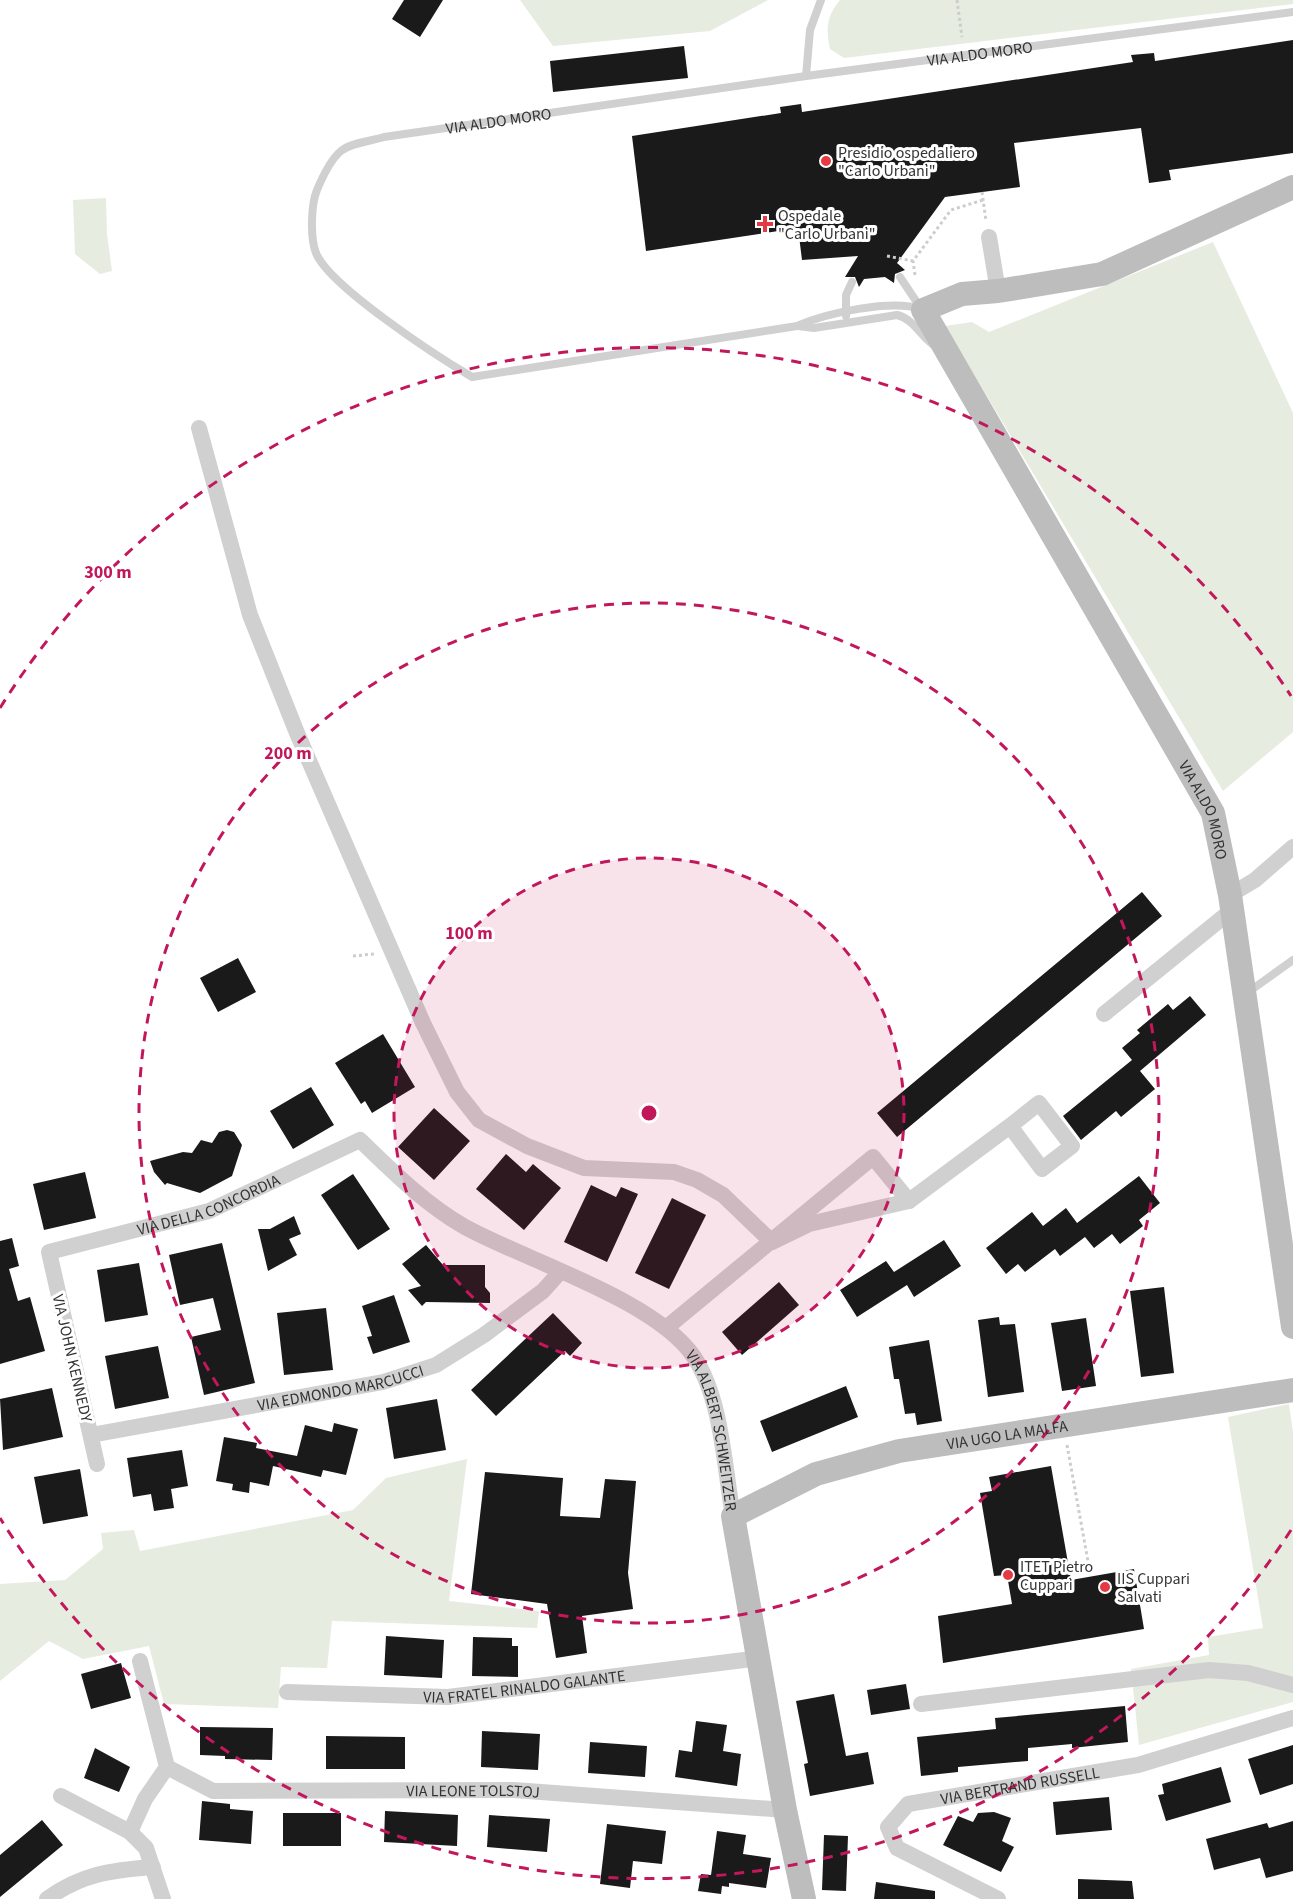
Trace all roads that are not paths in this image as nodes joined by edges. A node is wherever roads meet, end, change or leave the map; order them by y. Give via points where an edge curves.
1 (821, 0) edge
2 (1293, 12) edge
3 (806, 76) junction
4 (1293, 187) edge
5 (989, 237) dead end
6 (900, 277) dead end
7 (852, 282) dead end
8 (998, 291) junction
9 (923, 310) junction
10 (845, 313) junction
11 (848, 323) junction
12 (797, 326) junction
13 (946, 352) junction
14 (199, 428) dead end
15 (1293, 847) edge
16 (1231, 903) junction
17 (1293, 960) edge
18 (1244, 994) junction
19 (1104, 1014) dead end
20 (1010, 1126) dead end
21 (360, 1140) joint
22 (909, 1201) junction
23 (772, 1242) junction
24 (49, 1252) joint
25 (560, 1272) junction
26 (1293, 1327) edge
27 (666, 1328) junction
28 (1293, 1390) edge
29 (91, 1435) junction
30 (97, 1464) dead end
31 (733, 1516) junction
32 (760, 1658) junction
33 (140, 1661) dead end
34 (1293, 1685) edge
35 (287, 1692) dead end
36 (921, 1704) dead end
37 (1293, 1719) edge
38 (167, 1767) junction
39 (61, 1796) dead end
40 (785, 1810) junction
41 (130, 1832) junction
42 (153, 1867) junction
43 (47, 1899) edge
44 (164, 1899) edge
45 (804, 1899) edge
46 (998, 1899) edge

1 - 3 lane via 810,30
2 - 3 lane, VIA ALDO MORO
3 - 12 lane, VIA ALDO MORO via 384,137 341,150 311,204 315,252 330,273 359,299 472,377
4 - 8 street via 1102,274
5 - 8 street
6 - 9 lane
7 - 10 lane
8 - 9 street via 962,294
9 - 10 lane, VIA ALDO MORO via 895,305
9 - 13 street, VIA ALDO MORO
10 - 11 lane
10 - 12 lane, VIA ALDO MORO via 813,318
11 - 12 lane, VIA ALDO MORO
11 - 13 lane, VIA ALDO MORO via 906,317 928,343
13 - 16 street, VIA ALDO MORO via 1213,813
14 - 23 street via 250,615 297,733 457,1092 479,1120 526,1146 584,1168 674,1172 698,1180 723,1195
15 - 16 street
16 - 18 street, VIA ALDO MORO
16 - 19 street
17 - 18 lane
18 - 26 street, VIA ALDO MORO
20 - 22 street
21 - 24 street, VIA DELLA CONCORDIA via 209,1211
21 - 25 street, VIA ALBERT SCHWEITZER via 413,1191 465,1227
22 - 23 street via 809,1224
22 - 23 street via 873,1157
23 - 27 street
24 - 29 street, VIA JOHN KENNEDY
25 - 27 street, VIA ALBERT SCHWEITZER via 628,1304
25 - 29 street, VIA EDMONDO MARCUCCI via 543,1292 436,1365 383,1382
27 - 31 street, VIA ALBERT SCHWEITZER via 694,1357 713,1398
28 - 31 street, VIA UGO LA MALFA via 899,1452 816,1474
29 - 30 street, VIA JOHN KENNEDY
31 - 32 street, VIA ALBERT SCHWEITZER
32 - 35 street, VIA FRATEL RINALDO GALANTE via 448,1697
32 - 40 street, VIA ALBERT SCHWEITZER
33 - 38 street
34 - 36 street via 1248,1673 1209,1670
37 - 46 street, VIA BERTRAND RUSSELL via 1138,1765 908,1804 888,1827 897,1848
38 - 40 street, VIA LEONE TOLSTOJ via 213,1791 514,1790
38 - 41 street via 145,1799
39 - 41 street
40 - 45 street, VIA ALBERT SCHWEITZER
41 - 42 street via 146,1848
42 - 43 street via 94,1875 68,1884
42 - 44 street

